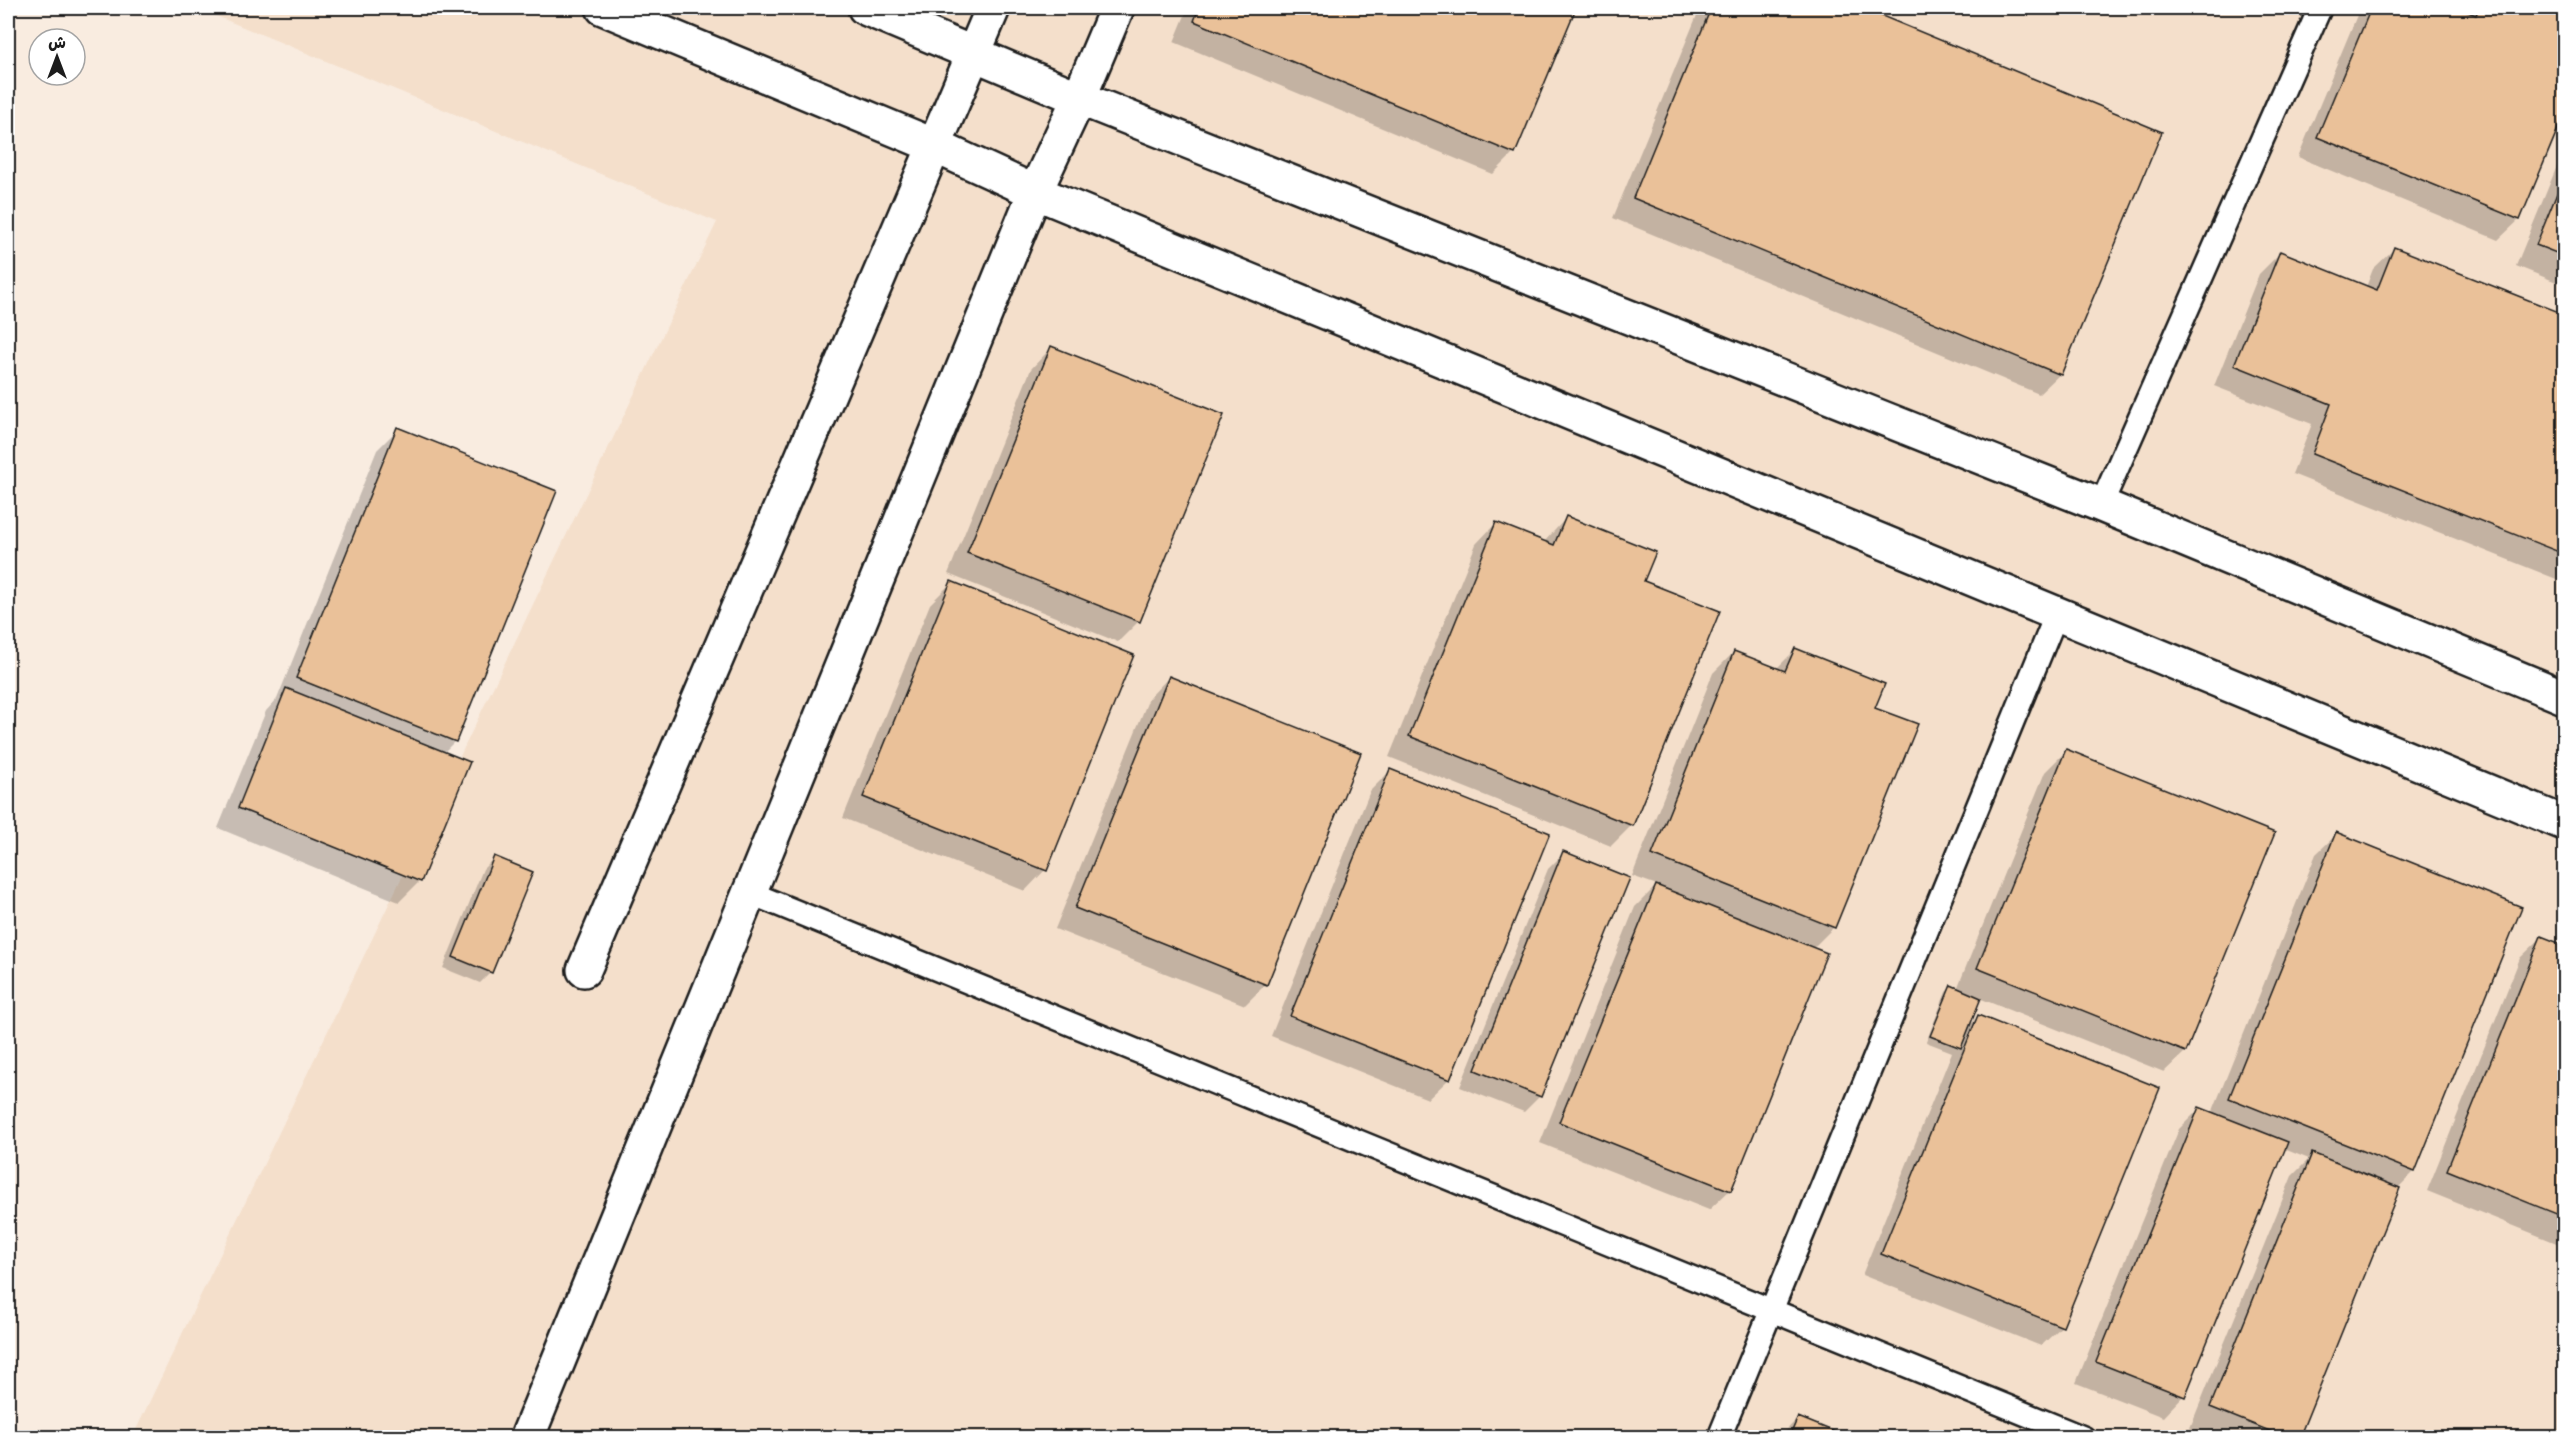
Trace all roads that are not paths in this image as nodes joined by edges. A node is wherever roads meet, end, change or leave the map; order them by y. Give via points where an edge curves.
1 (603, 8) edge
2 (865, 8) edge
3 (993, 8) edge
4 (1116, 8) edge
5 (2320, 8) edge
6 (975, 52) junction
7 (1079, 98) junction
8 (935, 146) junction
9 (1035, 192) junction
10 (2101, 505) junction
11 (2057, 613) junction
12 (2565, 697) edge
13 (2565, 823) edge
14 (748, 892) junction
15 (584, 970) dead end
16 (1772, 1308) junction
17 (527, 1437) edge
18 (1719, 1437) edge
19 (2084, 1437) edge

1 - 8 street
2 - 6 street
3 - 6 street
4 - 7 street
5 - 10 lane
6 - 7 street
6 - 8 street
7 - 9 street
7 - 10 street
8 - 9 street
8 - 15 street
9 - 11 street
9 - 14 street
10 - 12 street
11 - 13 street
11 - 16 lane
14 - 16 lane
14 - 17 street
16 - 18 lane
16 - 19 lane

